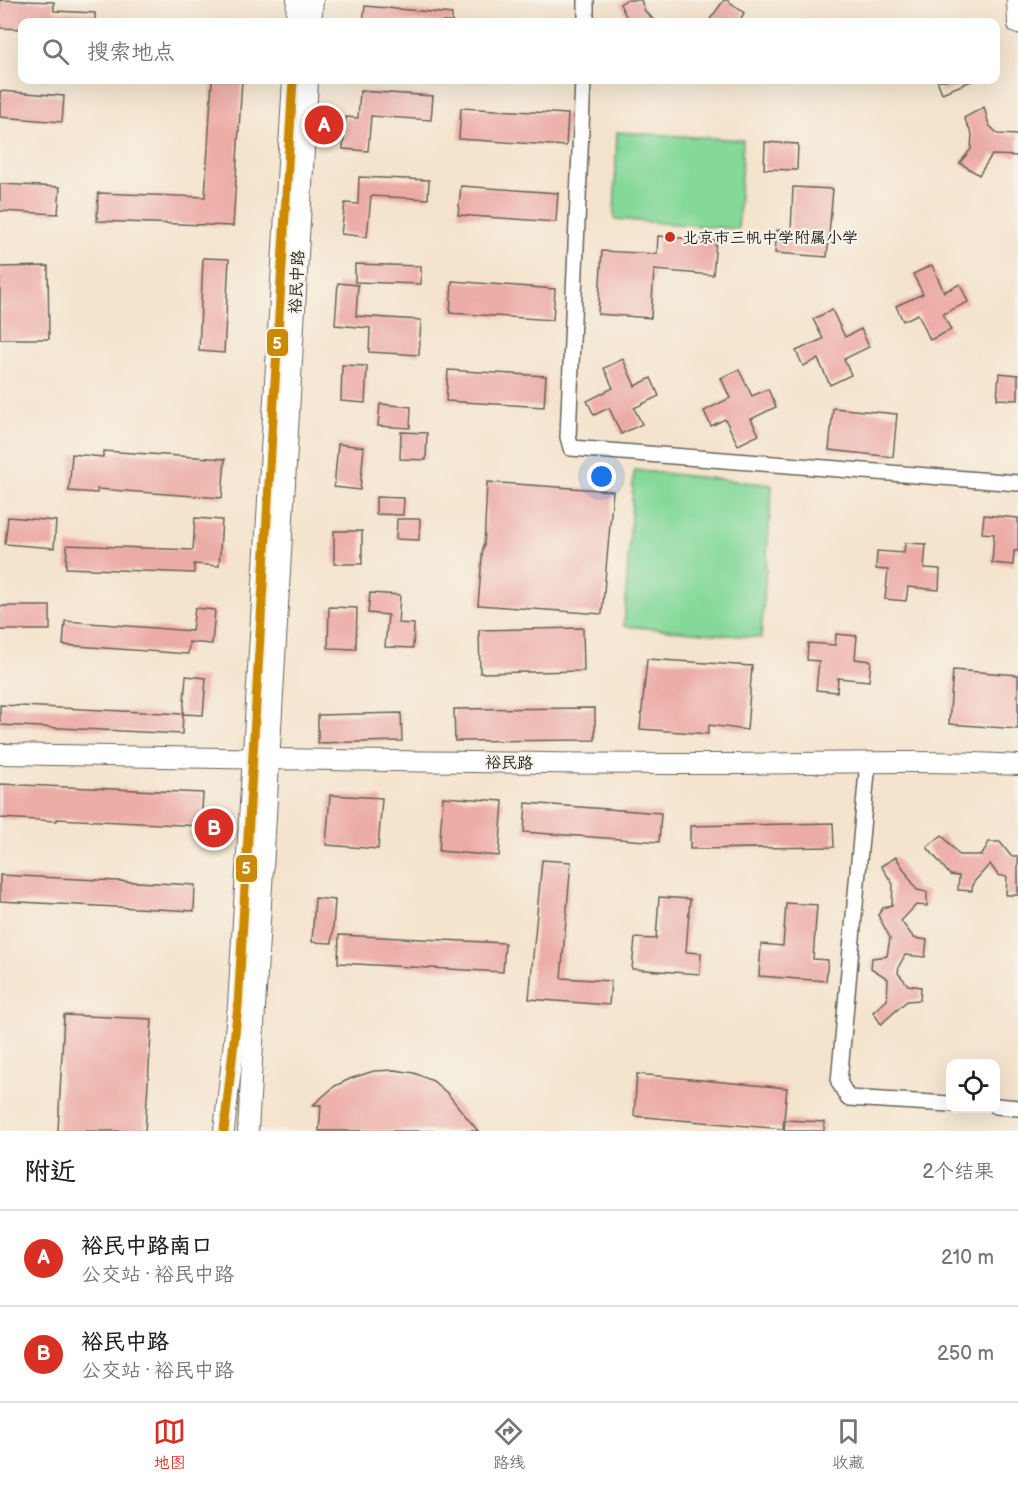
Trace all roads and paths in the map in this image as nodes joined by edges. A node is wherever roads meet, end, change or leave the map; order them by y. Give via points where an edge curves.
1 (297, 0) edge
2 (313, 0) edge
3 (586, 0) edge
4 (1017, 0) edge
5 (296, 18) edge
6 (311, 18) edge
7 (585, 18) edge
8 (1018, 24) edge
9 (293, 84) edge
10 (308, 84) edge
11 (583, 84) edge
12 (1018, 483) edge
13 (0, 754) edge
14 (261, 759) junction
15 (868, 761) junction
16 (1018, 765) edge
17 (946, 1104) edge
18 (1000, 1106) edge
19 (1018, 1108) edge
20 (224, 1131) edge
21 (248, 1131) edge

1 - 5 street
2 - 6 street
3 - 7 street
4 - 8 street
9 - 14 street, 裕民中路
10 - 14 street, 裕民中路
11 - 12 street via 568,437 571,448
13 - 14 street, 裕民路
14 - 15 street, 裕民路 via 707,764
14 - 20 street, 裕民中路
14 - 21 street, 裕民中路
15 - 16 street, 裕民路
15 - 17 street via 838,1082 848,1098
18 - 19 street

